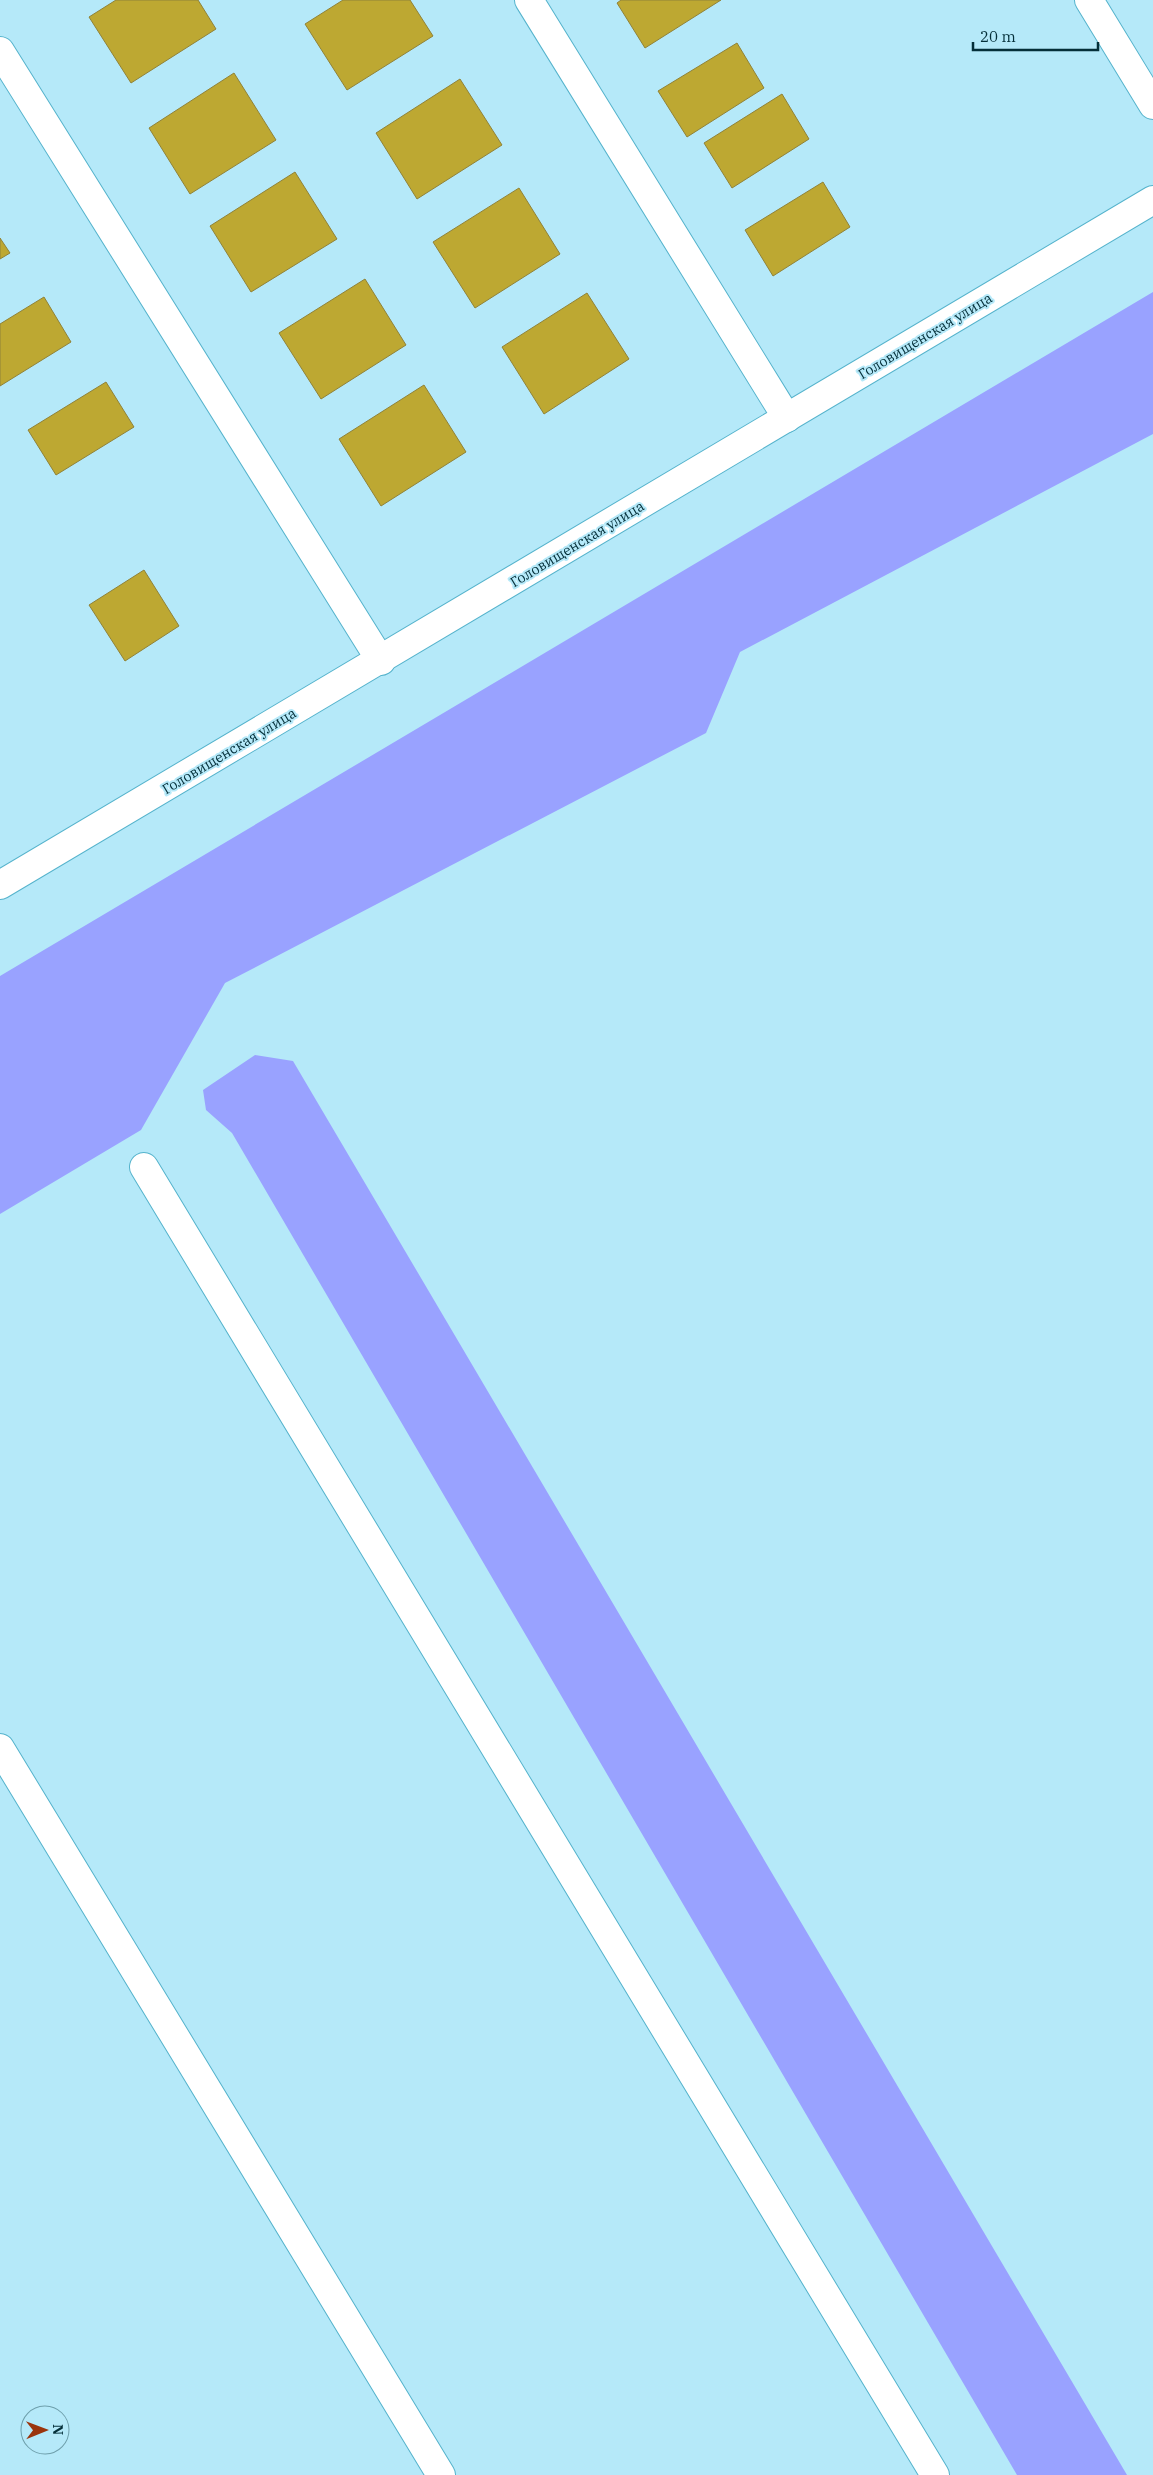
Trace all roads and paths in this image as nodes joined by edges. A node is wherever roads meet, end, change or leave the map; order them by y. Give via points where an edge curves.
1 (528, 0) edge
2 (1089, 0) edge
3 (0, 51) edge
4 (1153, 105) edge
5 (1153, 200) edge
6 (787, 418) junction
7 (381, 661) junction
8 (0, 885) edge
9 (144, 1167) dead end
10 (0, 1748) edge
11 (441, 2475) edge
12 (935, 2475) edge

1 - 6 street
2 - 4 street
3 - 7 street
5 - 6 street, Головищенская улица
6 - 7 street, Головищенская улица
7 - 8 street, Головищенская улица
9 - 12 street
10 - 11 street

